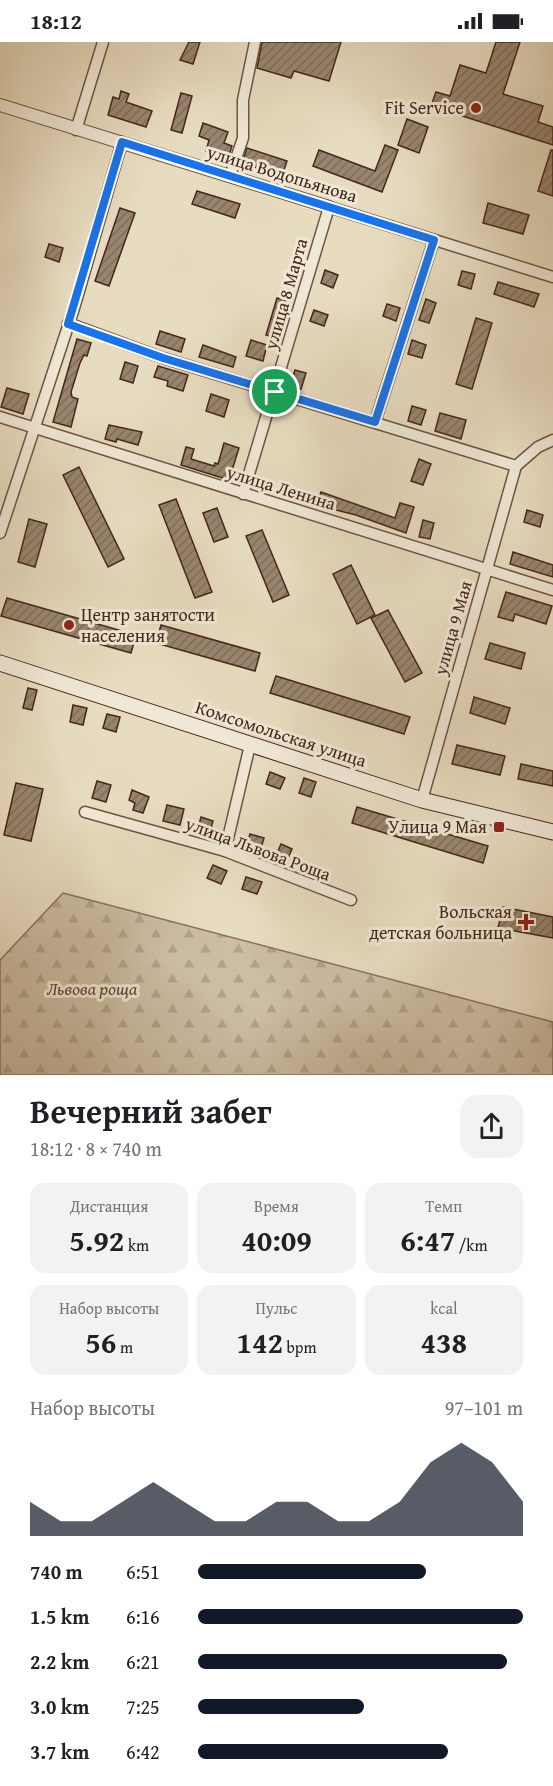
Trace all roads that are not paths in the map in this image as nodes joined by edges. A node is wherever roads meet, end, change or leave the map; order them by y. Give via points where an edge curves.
1 (103, 42) edge
2 (255, 42) edge
3 (0, 105) edge
4 (76, 130) junction
5 (122, 142) junction
6 (230, 176) junction
7 (329, 207) junction
8 (434, 240) junction
9 (553, 277) edge
10 (68, 324) junction
11 (275, 392) junction
12 (0, 417) edge
13 (375, 422) junction
14 (35, 428) junction
15 (553, 440) edge
16 (516, 466) junction
17 (243, 494) junction
18 (0, 533) edge
19 (486, 570) junction
20 (553, 590) edge
21 (0, 663) edge
22 (250, 745) junction
23 (422, 800) junction
24 (85, 812) dead end
25 (553, 832) edge
26 (225, 851) junction
27 (351, 900) dead end

1 - 4 street
2 - 6 street via 243,100 243,138
3 - 4 street, улица Водопьянова
4 - 5 street, улица Водопьянова
5 - 6 street, улица Водопьянова
5 - 10 street
6 - 7 street, улица Водопьянова
7 - 8 street, улица Водопьянова
7 - 11 street, улица 8 Марта
8 - 9 street, улица Водопьянова
8 - 13 street
10 - 11 street
10 - 14 street
11 - 13 street
11 - 17 street, улица 8 Марта
12 - 14 street, улица Ленина
13 - 16 street
14 - 17 street, улица Ленина
14 - 18 street
15 - 16 street
16 - 19 street, улица 9 Мая
17 - 19 street, улица Ленина
19 - 20 street, улица Ленина
19 - 23 street, улица 9 Мая
21 - 22 main road, Комсомольская улица
22 - 23 main road, Комсомольская улица
22 - 26 street
23 - 25 main road, Комсомольская улица
24 - 26 street, улица Львова Роща
26 - 27 street, улица Львова Роща

